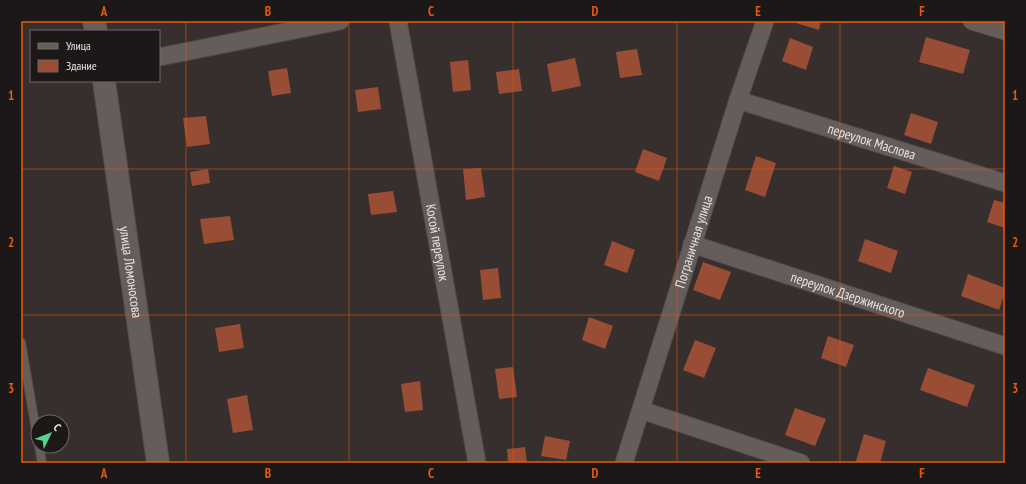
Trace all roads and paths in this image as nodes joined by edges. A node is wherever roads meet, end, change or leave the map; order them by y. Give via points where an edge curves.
1 (340, 21) edge
2 (398, 21) edge
3 (766, 21) edge
4 (972, 21) edge
5 (1005, 31) edge
6 (160, 57) edge
7 (104, 82) edge
8 (738, 100) junction
9 (1005, 183) edge
10 (692, 244) junction
11 (21, 342) edge
12 (1005, 346) edge
13 (641, 410) junction
14 (33, 414) edge
15 (158, 463) edge
16 (477, 463) edge
17 (624, 463) edge
18 (801, 463) edge

1 - 6 street
2 - 16 street, Косой переулок
3 - 8 street, Пограничная улица
4 - 5 street
7 - 15 main road, улица Ломоносова
8 - 9 street, переулок Маслова
8 - 10 street, Пограничная улица
10 - 12 street, переулок Дзержинского
10 - 13 street, Пограничная улица
11 - 14 lane
13 - 17 street, Пограничная улица
13 - 18 street

